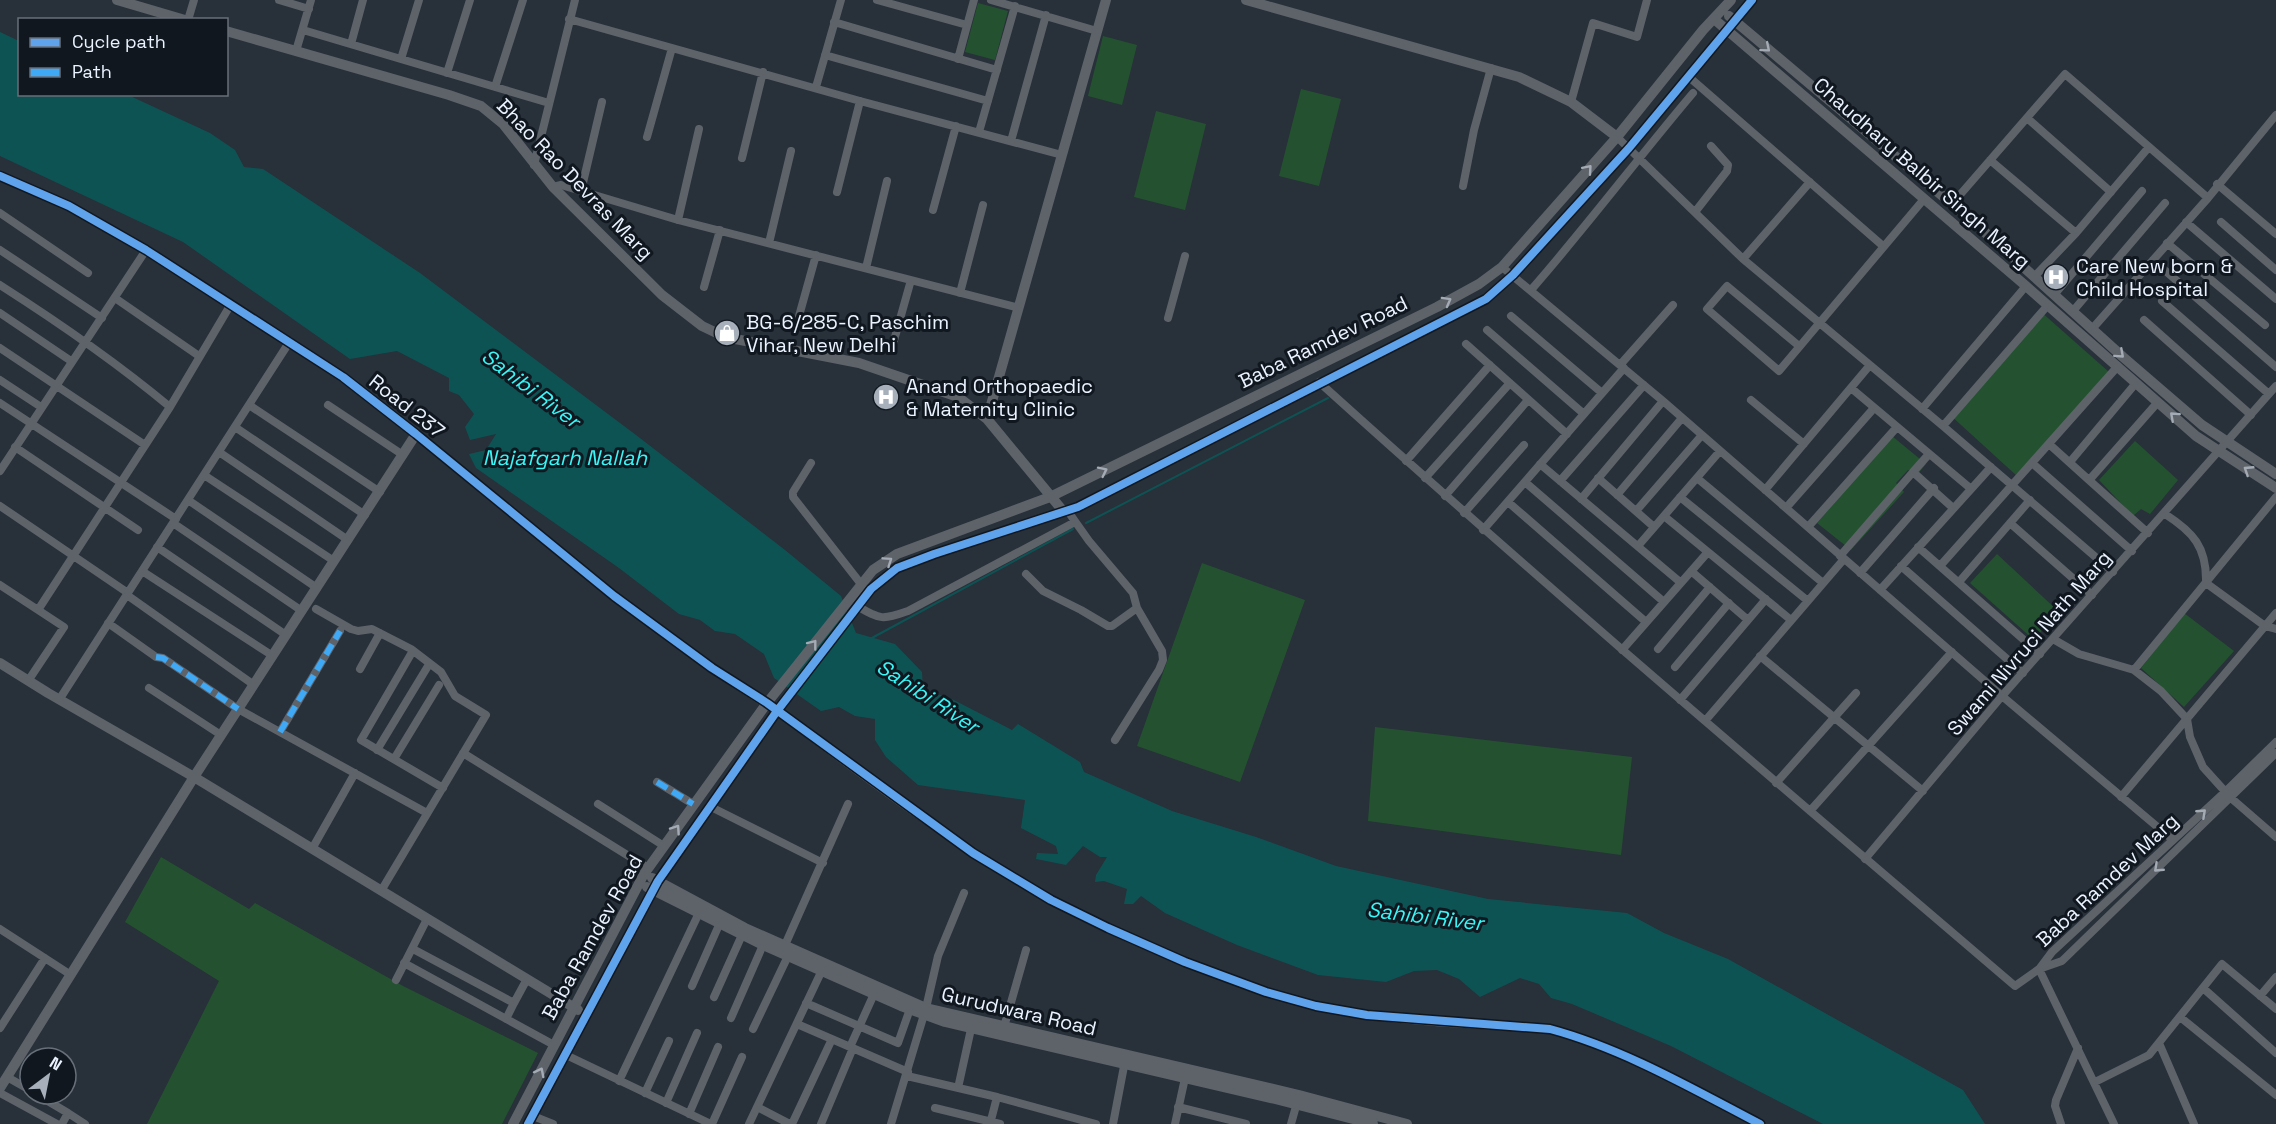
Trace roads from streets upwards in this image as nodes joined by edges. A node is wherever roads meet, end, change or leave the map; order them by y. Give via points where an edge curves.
1 (117, 0) edge
2 (194, 0) edge
3 (279, 0) edge
4 (312, 0) edge
5 (363, 0) edge
6 (419, 0) edge
7 (470, 0) edge
8 (523, 0) edge
9 (575, 0) edge
10 (840, 0) edge
11 (877, 0) edge
12 (974, 0) edge
13 (991, 0) edge
14 (1106, 0) edge
15 (1246, 0) edge
16 (1647, 0) edge
17 (1731, 0) edge
18 (1752, 0) edge
19 (1015, 6) junction
20 (309, 9) junction
21 (1718, 14) junction
22 (1046, 15) junction
23 (180, 18) edge
24 (188, 18) edge
25 (569, 19) junction
26 (1734, 21) junction
27 (834, 22) junction
28 (967, 25) junction
29 (303, 30) junction
30 (1727, 30) junction
31 (1097, 31) junction
32 (228, 32) edge
33 (351, 44) junction
34 (672, 48) junction
35 (296, 51) junction
36 (825, 55) junction
37 (957, 58) junction
38 (401, 59) junction
39 (1491, 68) junction
40 (997, 70) junction
41 (762, 72) junction
42 (447, 73) junction
43 (1689, 77) junction
44 (495, 87) junction
45 (816, 87) junction
46 (1693, 93) dead end
47 (861, 101) junction
48 (988, 101) junction
49 (602, 102) dead end
50 (1571, 102) junction
51 (549, 103) junction
52 (2027, 118) junction
53 (2275, 119) edge
54 (956, 126) junction
55 (699, 129) dead end
56 (979, 132) junction
57 (647, 137) dead end
58 (1617, 137) junction
59 (1011, 141) junction
60 (1711, 146) dead end
61 (2149, 147) junction
62 (1629, 148) junction
63 (791, 151) dead end
64 (1062, 155) junction
65 (742, 158) dead end
66 (1638, 158) junction
67 (1990, 160) junction
68 (534, 165) junction
69 (0, 176) edge
70 (887, 181) dead end
71 (1810, 182) junction
72 (2217, 184) junction
73 (1463, 186) dead end
74 (553, 187) junction
75 (581, 191) junction
76 (2142, 191) dead end
77 (837, 192) dead end
78 (2111, 192) junction
79 (2208, 198) junction
80 (1924, 199) junction
81 (2165, 203) dead end
82 (1952, 204) junction
83 (983, 205) dead end
84 (933, 210) dead end
85 (1695, 212) junction
86 (0, 213) edge
87 (678, 219) junction
88 (2186, 222) junction
89 (2222, 222) dead end
90 (720, 230) junction
91 (2076, 232) junction
92 (2276, 234) edge
93 (769, 243) junction
94 (2167, 243) junction
95 (1883, 246) junction
96 (0, 250) edge
97 (146, 250) junction
98 (816, 255) junction
99 (1185, 256) dead end
100 (1743, 259) junction
101 (2153, 260) junction
102 (1502, 267) junction
103 (866, 268) junction
104 (2276, 270) edge
105 (88, 273) dead end
106 (1513, 275) junction
107 (2034, 277) junction
108 (912, 280) junction
109 (0, 285) edge
110 (2026, 286) junction
111 (704, 287) dead end
112 (1531, 290) junction
113 (960, 293) junction
114 (2054, 295) junction
115 (115, 298) junction
116 (2276, 299) edge
117 (2162, 301) dead end
118 (231, 304) junction
119 (1673, 305) dead end
120 (2048, 305) junction
121 (1019, 308) junction
122 (2073, 311) junction
123 (0, 313) edge
124 (799, 316) dead end
125 (1511, 316) dead end
126 (102, 318) junction
127 (1168, 318) dead end
128 (2144, 320) dead end
129 (1818, 322) junction
130 (2265, 325) dead end
131 (2092, 329) junction
132 (1488, 330) dead end
133 (290, 341) junction
134 (84, 342) junction
135 (893, 344) dead end
136 (1466, 344) dead end
137 (1799, 346) junction
138 (0, 348) edge
139 (199, 356) junction
140 (71, 360) junction
141 (1490, 365) junction
142 (1870, 365) junction
143 (2118, 366) junction
144 (1622, 367) junction
145 (2276, 367) edge
146 (0, 380) edge
147 (1319, 382) junction
148 (1510, 383) junction
149 (2136, 383) junction
150 (56, 386) junction
151 (1644, 386) junction
152 (2276, 386) edge
153 (1851, 388) junction
154 (1602, 393) junction
155 (2269, 394) junction
156 (1528, 400) junction
157 (1751, 400) dead end
158 (1663, 401) junction
159 (2158, 402) junction
160 (0, 403) edge
161 (249, 405) junction
162 (328, 405) dead end
163 (41, 407) junction
164 (170, 407) junction
165 (1874, 408) junction
166 (1922, 409) junction
167 (1584, 414) junction
168 (2251, 415) junction
169 (1682, 418) junction
170 (987, 419) junction
171 (31, 423) junction
172 (1943, 426) junction
173 (235, 427) junction
174 (1897, 427) junction
175 (416, 434) junction
176 (1567, 434) junction
177 (1702, 435) junction
178 (2228, 442) junction
179 (1804, 444) junction
180 (2049, 444) junction
181 (145, 445) junction
182 (1524, 445) dead end
183 (15, 447) junction
184 (1720, 451) junction
185 (219, 452) junction
186 (2220, 452) junction
187 (1929, 454) junction
188 (403, 455) junction
189 (3, 461) edge
190 (1406, 461) junction
191 (2070, 462) junction
192 (812, 463) dead end
193 (2032, 463) junction
194 (1540, 464) junction
195 (1991, 467) junction
196 (0, 471) edge
197 (1913, 472) junction
198 (2276, 474) edge
199 (204, 476) junction
200 (1425, 478) junction
201 (1598, 478) junction
202 (1697, 478) junction
203 (1560, 481) junction
204 (2090, 481) junction
205 (1525, 482) junction
206 (120, 483) junction
207 (2012, 485) junction
208 (1934, 488) junction
209 (1970, 488) junction
210 (2276, 488) edge
211 (1765, 490) junction
212 (380, 492) junction
213 (1617, 495) junction
214 (1445, 496) junction
215 (1050, 497) junction
216 (1680, 497) junction
217 (2276, 497) edge
218 (1581, 499) junction
219 (188, 500) junction
220 (2030, 500) junction
221 (1508, 502) junction
222 (0, 506) edge
223 (105, 507) junction
224 (1786, 508) junction
225 (1953, 508) junction
226 (1065, 511) junction
227 (1636, 511) junction
228 (1464, 513) junction
229 (2165, 514) junction
230 (365, 515) junction
231 (1664, 516) junction
232 (174, 521) junction
233 (1075, 522) junction
234 (2010, 523) junction
235 (1654, 527) junction
236 (1808, 527) junction
237 (138, 530) dead end
238 (1484, 530) junction
239 (2148, 533) junction
240 (348, 540) junction
241 (1638, 546) junction
242 (157, 547) junction
243 (1918, 547) junction
244 (2132, 551) junction
245 (1708, 552) junction
246 (73, 556) junction
247 (1842, 557) junction
248 (334, 561) junction
249 (1901, 566) junction
250 (1940, 566) junction
251 (142, 571) junction
252 (1691, 571) junction
253 (2113, 572) junction
254 (1860, 573) junction
255 (1026, 574) dead end
256 (1680, 582) junction
257 (1959, 582) junction
258 (1823, 583) junction
259 (2206, 583) junction
260 (861, 584) junction
261 (0, 585) edge
262 (1710, 587) junction
263 (317, 588) junction
264 (1880, 590) junction
265 (127, 594) junction
266 (2092, 595) junction
267 (1766, 599) junction
268 (1808, 601) junction
269 (1664, 602) junction
270 (1729, 603) junction
271 (853, 604) junction
272 (1137, 608) junction
273 (316, 609) dead end
274 (38, 610) junction
275 (302, 611) junction
276 (2276, 613) edge
277 (1748, 620) junction
278 (1791, 620) junction
279 (1646, 622) junction
280 (108, 623) junction
281 (2265, 626) junction
282 (2276, 629) edge
283 (340, 631) dead end
284 (380, 633) junction
285 (286, 635) junction
286 (2053, 639) junction
287 (1658, 649) dead end
288 (1622, 650) junction
289 (1952, 652) junction
290 (411, 654) dead end
291 (2040, 654) junction
292 (273, 656) junction
293 (1760, 656) junction
294 (0, 663) edge
295 (428, 666) dead end
296 (1675, 667) dead end
297 (360, 669) dead end
298 (2134, 670) junction
299 (2023, 673) junction
300 (28, 681) junction
301 (254, 685) junction
302 (439, 685) dead end
303 (149, 688) dead end
304 (1856, 693) dead end
305 (2002, 696) junction
306 (59, 700) junction
307 (1680, 700) junction
308 (767, 703) junction
309 (238, 709) junction
310 (777, 711) junction
311 (1834, 718) junction
312 (2187, 719) junction
313 (1705, 721) junction
314 (280, 732) junction
315 (221, 735) junction
316 (1115, 740) dead end
317 (2276, 742) edge
318 (1868, 746) junction
319 (377, 750) junction
320 (463, 753) junction
321 (2276, 753) edge
322 (394, 759) junction
323 (355, 773) junction
324 (194, 777) junction
325 (657, 782) dead end
326 (1776, 783) junction
327 (443, 788) junction
328 (1923, 790) junction
329 (2228, 795) junction
330 (2121, 797) junction
331 (598, 804) dead end
332 (693, 804) junction
333 (848, 804) dead end
334 (709, 806) junction
335 (1810, 811) junction
336 (428, 813) junction
337 (2276, 837) edge
338 (2173, 840) junction
339 (664, 846) junction
340 (312, 849) junction
341 (1865, 859) junction
342 (823, 863) junction
343 (644, 875) junction
344 (656, 886) junction
345 (381, 891) junction
346 (964, 893) dead end
347 (698, 915) junction
348 (427, 919) junction
349 (719, 925) junction
350 (0, 929) edge
351 (742, 935) junction
352 (762, 945) junction
353 (413, 949) junction
354 (1026, 950) dead end
355 (786, 951) junction
356 (45, 958) junction
357 (405, 963) junction
358 (824, 967) junction
359 (2039, 969) junction
360 (71, 975) junction
361 (2276, 977) edge
362 (527, 979) junction
363 (396, 980) dead end
364 (692, 986) dead end
365 (2203, 988) junction
366 (874, 994) junction
367 (2260, 996) junction
368 (714, 997) dead end
369 (514, 1003) junction
370 (806, 1003) junction
371 (574, 1008) junction
372 (910, 1009) junction
373 (2276, 1009) edge
374 (925, 1011) junction
375 (585, 1015) junction
376 (2180, 1017) junction
377 (731, 1018) dead end
378 (506, 1019) junction
379 (797, 1024) junction
380 (860, 1026) junction
381 (1004, 1027) junction
382 (0, 1028) edge
383 (753, 1029) dead end
384 (971, 1029) junction
385 (697, 1034) dead end
386 (832, 1039) junction
387 (669, 1041) dead end
388 (2159, 1043) junction
389 (554, 1045) junction
390 (718, 1047) dead end
391 (852, 1048) junction
392 (2078, 1048) junction
393 (2276, 1053) edge
394 (566, 1055) junction
395 (742, 1057) dead end
396 (1125, 1059) junction
397 (907, 1074) junction
398 (7, 1077) junction
399 (1185, 1078) junction
400 (619, 1081) junction
401 (2095, 1082) junction
402 (18, 1083) edge
403 (0, 1088) edge
404 (958, 1088) junction
405 (0, 1093) edge
406 (645, 1093) junction
407 (2276, 1095) edge
408 (997, 1097) junction
409 (1298, 1100) junction
410 (666, 1103) junction
411 (56, 1106) edge
412 (757, 1107) junction
413 (1178, 1107) junction
414 (935, 1108) dead end
415 (68, 1113) junction
416 (690, 1114) junction
417 (530, 1120) edge
418 (990, 1123) edge
419 (57, 1124) edge
420 (62, 1124) edge
421 (85, 1124) edge
422 (513, 1124) edge
423 (553, 1124) edge
424 (711, 1124) edge
425 (749, 1124) edge
426 (791, 1124) edge
427 (821, 1124) edge
428 (894, 1124) edge
429 (1000, 1124) edge
430 (1096, 1124) edge
431 (1113, 1124) edge
432 (1175, 1124) edge
433 (1246, 1124) edge
434 (1291, 1124) edge
435 (1373, 1124) edge
436 (1407, 1124) edge
437 (1761, 1124) edge
438 (2061, 1124) edge
439 (2114, 1124) edge
440 (2194, 1124) edge

1 - 23 street
2 - 24 street
3 - 20 street
4 - 20 street
5 - 33 street
6 - 38 street
7 - 42 street
8 - 44 street
9 - 25 street
10 - 27 street
11 - 28 street
12 - 28 street
13 - 19 street
14 - 31 street
15 - 39 street
16 - 50 street via 1637,37 1593,23
17 - 21 street, Baba Ramdev Road
18 - 26 street
19 - 22 street
19 - 40 street
20 - 29 street
21 - 26 street, Chaudhary Balbir Singh Marg
21 - 30 street, Chaudhary Balbir Singh Marg
21 - 58 street, Baba Ramdev Road
22 - 31 street
22 - 59 street
25 - 34 street
25 - 51 street
26 - 30 street
26 -> 82 street, Chaudhary Balbir Singh Marg
27 - 36 street
27 - 37 street
28 - 37 street
29 - 33 street
29 - 35 street
30 - 43 street
30 - 80 street, Chaudhary Balbir Singh Marg
31 - 64 street
32 - 35 street, Bhao Rao Devras Marg
33 - 38 street
34 - 41 street
34 - 57 street
35 - 68 street, Bhao Rao Devras Marg via 481,106 503,124
36 - 45 street
36 - 48 street
37 - 40 street
38 - 42 street
39 - 50 street
39 - 73 street
40 - 48 street
41 - 45 street
41 - 65 street
42 - 44 street
43 - 62 street
43 - 71 street
44 - 51 street
45 - 47 street
46 - 66 street
47 - 54 street
47 - 77 street
48 - 56 street
49 - 75 street
50 - 58 street
51 - 68 street
52 - 61 street via 2065,74
52 - 67 street
52 - 78 street
53 - 72 street
54 - 56 street
54 - 84 street
55 - 87 street
56 - 59 street
58 - 62 street
102 -> 58 street, Baba Ramdev Road
59 - 64 street
60 - 85 street via 1728,165 1727,171
61 - 78 street
61 - 79 street
62 - 66 street
62 - 106 street
63 - 93 street
64 - 121 street
66 - 85 street
66 - 112 street
67 - 82 street
67 - 91 street
68 - 74 street, Bhao Rao Devras Marg
69 - 97 street, Road 237 via 69,206
70 - 103 street
71 - 95 street
71 - 100 street
72 - 79 street
72 - 92 street
74 - 75 street via 561,185
74 - 170 street, Bhao Rao Devras Marg via 662,295 702,326 725,337 860,363 958,397
75 - 87 street
76 - 114 street
78 - 91 street
79 - 88 street
80 - 95 street
80 - 110 street, Chaudhary Balbir Singh Marg
81 - 122 street
82 - 107 street, Chaudhary Balbir Singh Marg
83 - 113 street
85 - 100 street
86 - 105 street
87 - 90 street
88 - 94 street
88 - 116 street
89 - 104 street
90 - 93 street
90 - 111 street
91 - 107 street
93 - 98 street
94 - 101 street
94 - 130 street
95 - 129 street
96 - 126 street
97 - 115 street
97 - 118 street, Road 237
98 - 103 street
98 - 124 street
99 - 127 street
100 - 129 street
101 - 131 street
101 - 145 street
102 - 106 street
215 -> 102 street, Baba Ramdev Road via 1437,307
103 - 108 street
106 - 112 street
106 - 147 street via 1486,299
107 - 114 street, Chaudhary Balbir Singh Marg
108 - 113 street
108 - 135 street
109 - 134 street
110 - 120 street, Chaudhary Balbir Singh Marg
110 - 166 street
112 - 144 street
113 - 121 street
114 - 122 street, Chaudhary Balbir Singh Marg
115 - 126 street
115 - 139 street
117 - 155 street
118 - 133 street, Road 237
118 - 139 street
119 - 144 street
120 - 143 street, Chaudhary Balbir Singh Marg
120 - 172 street
121 - 170 street
122 - 131 street, Chaudhary Balbir Singh Marg
123 - 140 street
125 - 154 street
126 - 134 street
128 - 168 street
129 - 137 street
129 - 142 street
131 -> 178 street, Chaudhary Balbir Singh Marg via 2202,425
132 - 167 street
133 - 161 street
133 - 175 street, Road 237
134 - 140 street
134 - 164 street
136 - 141 street
137 - 137 street via 1779,371 1707,309 1727,286
138 - 150 street
139 - 164 street
140 - 150 street
141 - 148 street
141 - 190 street
142 - 153 street
142 - 166 street
143 - 149 street, Chaudhary Balbir Singh Marg
143 - 180 street
144 - 151 street
144 - 154 street
146 - 163 street
147 - 190 street
147 - 226 street
148 - 156 street
148 - 200 street
149 - 159 street, Chaudhary Balbir Singh Marg
149 - 191 street
150 - 163 street
150 - 181 street
151 - 158 street
151 - 203 street
152 - 155 street, Swami Nivruci Nath Marg
153 - 165 street
153 - 179 street
154 - 167 street
155 - 168 street, Swami Nivruci Nath Marg
156 - 176 street
156 - 214 street
157 - 179 street
158 - 169 street
158 - 201 street
186 -> 159 street, Chaudhary Balbir Singh Marg
159 - 204 street
160 - 171 street
161 - 173 street
161 - 212 street
162 - 188 street
163 - 171 street
164 - 181 street
165 - 174 street
165 - 224 street
166 - 172 street
167 - 176 street
168 - 178 street, Swami Nivruci Nath Marg
169 - 177 street
169 - 213 street
170 - 215 street, Bhao Rao Devras Marg
171 - 183 street
171 - 206 street
172 - 195 street
173 - 185 street
173 - 230 street
174 - 187 street
174 - 236 street
175 - 188 street
175 - 308 street, Road 237 via 614,596
176 - 194 street
177 - 184 street
177 - 227 street
178 - 186 street, Swami Nivruci Nath Marg
178 - 198 street, Chaudhary Balbir Singh Marg
179 - 211 street
180 - 191 street
180 - 193 street
181 - 206 street
182 - 228 street
183 - 189 street
183 - 223 street
184 - 202 street
184 - 211 street
185 - 199 street
185 - 240 street
210 -> 186 street, Chaudhary Balbir Singh Marg
186 - 229 street, Swami Nivruci Nath Marg
187 - 197 street
187 - 209 street
188 - 212 street
189 - 196 street
190 - 200 street
191 - 204 street
192 - 260 street via 793,497
193 - 207 street
193 - 244 street
194 - 203 street
194 - 205 street
195 - 207 street
195 - 209 street
197 - 208 street
197 - 247 street
199 - 219 street
199 - 248 street
200 - 214 street
201 - 213 street
201 - 218 street
202 - 216 street
202 - 258 street
203 - 218 street
204 - 239 street
205 - 221 street
205 - 269 street
206 - 223 street
206 - 232 street
207 - 220 street
207 - 250 street
208 - 225 street
208 - 254 street
209 - 225 street
211 - 224 street
212 - 230 street
213 - 227 street
214 - 228 street
215 - 226 street, Bhao Rao Devras Marg
260 -> 215 street, Baba Ramdev Road via 873,570 897,554
216 - 231 street
216 - 268 street
217 - 259 street
218 - 241 street
219 - 232 street
219 - 263 street
220 - 234 street
220 - 253 street
221 - 238 street
221 - 279 street
222 - 246 street
223 - 237 street
223 - 246 street
224 - 236 street
225 - 243 street
226 - 233 street
226 - 271 street via 897,568
227 - 235 street
228 - 238 street
229 - 239 street, Swami Nivruci Nath Marg
229 - 259 street via 2196,539 2206,566
230 - 240 street
231 - 235 street
231 - 245 street
232 - 242 street
232 - 275 street
233 - 271 street via 908,611 876,618
233 - 272 street via 1133,593
234 - 257 street
234 - 266 street
235 - 241 street
236 - 247 street
238 - 288 street
239 - 244 street, Swami Nivruci Nath Marg
240 - 248 street
241 - 256 street
242 - 251 street
242 - 285 street
243 - 249 street
243 - 250 street
244 - 253 street, Swami Nivruci Nath Marg
245 - 252 street
245 - 267 street
246 - 265 street
246 - 274 street
247 - 254 street
247 - 258 street
248 - 263 street
249 - 264 street
249 - 299 street
250 - 257 street
251 - 265 street
251 - 292 street
252 - 256 street
252 - 262 street
253 - 266 street, Swami Nivruci Nath Marg
254 - 264 street
255 - 272 street via 1043,591 1107,626
256 - 269 street
257 - 291 street
258 - 268 street
259 - 281 street
259 - 298 street
260 - 271 street, Baba Ramdev Road
261 - 274 street
262 - 270 street
262 - 287 street
263 - 275 street
264 - 289 street
265 - 280 street
265 - 301 street
266 - 286 street, Swami Nivruci Nath Marg
267 - 277 street
267 - 278 street
268 - 278 street
269 - 279 street
270 - 277 street
270 - 296 street
308 -> 271 street, Baba Ramdev Road
271 - 310 street
272 - 316 street via 1159,644 1162,660
273 - 284 street via 351,629
274 - 300 street via 64,627
275 - 285 street
276 - 281 street
277 - 307 street
278 - 293 street
279 - 288 street
280 - 306 street
280 - 309 street
281 - 282 street
281 - 312 street
283 - 314 street
284 - 297 street
284 - 320 street via 437,668 455,696 486,715
285 - 292 street
286 - 291 street, Swami Nivruci Nath Marg
286 - 298 street via 2079,654
288 - 307 street
289 - 305 street
289 - 318 street
290 - 319 street via 361,740
291 - 299 street, Swami Nivruci Nath Marg
292 - 301 street
293 - 311 street
293 - 313 street
294 - 300 street
295 - 319 street
298 - 312 street
299 - 305 street, Swami Nivruci Nath Marg
300 - 306 street
301 - 309 street
302 - 322 street
303 - 315 street
304 - 311 street
305 - 328 street, Swami Nivruci Nath Marg
305 - 330 street
306 - 324 street
307 - 313 street
308 - 310 street, Road 237
308 - 332 street, Baba Ramdev Road
309 - 314 street
309 - 315 street
310 - 334 street
310 - 437 street via 983,859 1051,900 1185,962 1316,1006 1367,1015 1550,1029 1575,1035
311 - 318 street
311 - 326 street
312 - 329 street via 2199,759
312 - 330 street
313 - 326 street
314 - 323 street
315 - 324 street
317 - 329 street, Baba Ramdev Marg
318 - 328 street
318 - 335 street
319 - 322 street
320 - 327 street
320 - 343 street
321 - 329 street, Baba Ramdev Marg
322 - 327 street
323 - 336 street
323 - 340 street
324 - 340 street
324 - 360 street
325 - 332 street
326 - 335 street
327 - 336 street
328 - 341 street, Swami Nivruci Nath Marg
329 - 337 street
338 -> 329 street, Baba Ramdev Marg
329 -> 359 street, Baba Ramdev Marg via 2062,961
330 - 338 street
331 - 339 street
339 -> 332 street, Baba Ramdev Road
333 - 342 street
334 - 342 street
334 - 344 street
335 - 341 street
336 - 345 street
338 - 359 street, Baba Ramdev Marg via 2052,952
339 - 343 street, Baba Ramdev Road
340 - 345 street
341 - 359 street via 2014,986
342 - 355 street
343 - 344 street, Gurudwara Road
343 - 371 street, Baba Ramdev Road
344 - 347 street, Gurudwara Road
344 - 355 street, Gurudwara Road
344 - 375 street
345 - 348 street
346 - 374 street via 938,956
347 - 349 street, Gurudwara Road
347 - 400 street
348 - 353 street
348 - 362 street
349 - 351 street, Gurudwara Road
349 - 364 street
350 - 356 street
351 - 352 street, Gurudwara Road
351 - 368 street
352 - 355 street, Gurudwara Road
352 - 377 street
353 - 357 street
353 - 369 street
354 - 381 street
355 - 358 street, Gurudwara Road
355 - 383 street
356 - 360 street
356 - 382 street
357 - 363 street
357 - 378 street
358 - 366 street, Gurudwara Road
358 - 370 street
358 - 374 street, Gurudwara Road
359 - 392 street
360 - 398 street
361 - 367 street
362 - 369 street
362 - 371 street
365 - 367 street via 2222,964
365 - 376 street
365 - 393 street
366 - 372 street, Gurudwara Road
366 - 380 street
367 - 373 street
369 - 378 street
370 - 379 street
370 - 380 street
371 - 375 street
371 - 389 street, Baba Ramdev Road
372 - 374 street, Gurudwara Road
372 - 380 street via 898,1043
374 - 381 street, Gurudwara Road
374 - 384 street, Gurudwara Road
374 - 397 street
375 - 394 street
376 - 388 street
376 - 407 street
378 - 389 street
379 - 386 street
379 - 412 street
380 - 391 street
381 - 396 street, Gurudwara Road
384 - 396 street, Gurudwara Road
384 - 404 street
385 - 410 street
386 - 391 street
386 - 426 street
387 - 406 street
388 - 401 street via 2149,1055
388 - 440 street
422 -> 389 street, Baba Ramdev Road
390 - 416 street
391 - 397 street
391 - 427 street
392 - 401 street
392 - 438 street via 2055,1106
394 - 400 street
394 - 417 street
395 - 424 street
396 - 399 street, Gurudwara Road
396 - 409 street, Gurudwara Road
396 - 431 street
397 - 404 street
397 - 428 street
398 - 402 street
398 - 403 street
399 - 409 street, Gurudwara Road
399 - 413 street
400 - 406 street
401 - 439 street
404 - 408 street
405 - 419 street
406 - 410 street
408 - 418 street
408 - 430 street
409 - 434 street
409 - 435 street, Gurudwara Road
409 - 436 street, Gurudwara Road
410 - 416 street
411 - 415 street
412 - 425 street
412 - 426 street
413 - 432 street
413 - 433 street
414 - 418 street
415 - 420 street
415 - 421 street
416 - 424 street
417 - 423 street
418 - 429 street

